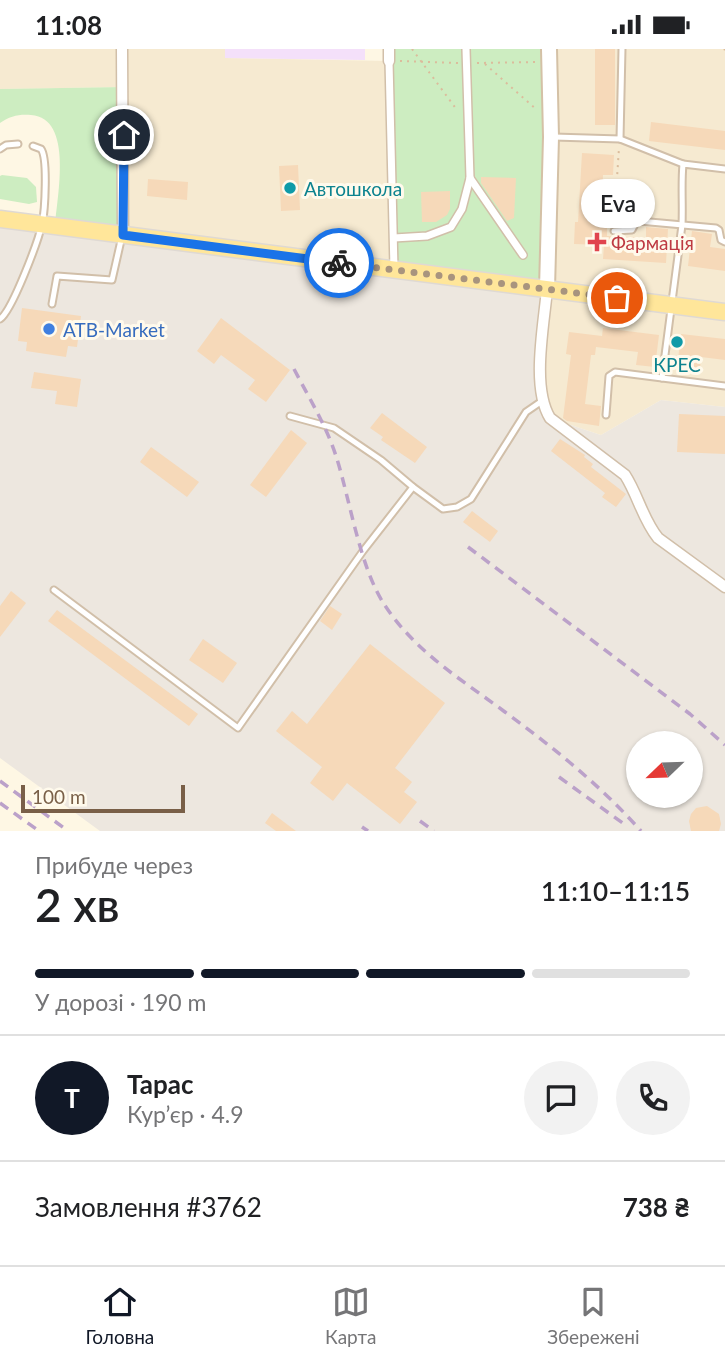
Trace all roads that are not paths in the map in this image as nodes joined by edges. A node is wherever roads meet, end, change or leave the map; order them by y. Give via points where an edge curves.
1 (122, 49) edge
2 (389, 49) edge
3 (466, 49) edge
4 (549, 49) edge
5 (622, 49) edge
6 (390, 61) joint
7 (551, 137) junction
8 (620, 139) junction
9 (18, 144) dead end
10 (33, 146) dead end
11 (0, 149) edge
12 (683, 164) junction
13 (725, 169) edge
14 (470, 178) junction
15 (0, 219) edge
16 (42, 224) junction
17 (682, 225) junction
18 (614, 231) road end
19 (123, 235) junction
20 (394, 238) junction
21 (725, 242) edge
22 (523, 255) dead end
23 (394, 270) junction
24 (547, 289) junction
25 (52, 305) dead end
26 (672, 305) junction
27 (725, 312) edge
28 (0, 319) edge
29 (662, 378) junction
30 (725, 386) edge
31 (542, 401) junction
32 (606, 415) dead end
33 (290, 416) dead end
34 (413, 487) junction
35 (725, 587) edge
36 (54, 590) dead end

1 - 19 street
2 - 6 street
3 - 14 street
4 - 7 main road
5 - 8 lane
6 - 20 street
7 - 8 lane
7 - 24 main road
8 - 12 lane
9 - 11 lane
10 - 16 lane via 41,149 45,159
12 - 13 lane
12 - 17 lane
14 - 20 street via 462,209 451,227 428,236
14 - 22 street
15 - 16 main road
16 - 19 main road
16 - 28 lane via 10,307
17 - 18 lane via 639,221 632,230
17 - 21 lane via 716,228
17 - 26 lane
19 - 23 main road
19 - 25 lane via 112,280 57,276
20 - 23 street
23 - 24 main road
24 - 26 main road
24 - 31 street
26 - 27 main road
26 - 29 lane
29 - 30 lane
29 - 32 lane via 611,373
31 - 34 lane via 526,412 464,504 443,509
31 - 35 street via 550,418 625,475 658,538
33 - 34 lane via 334,428
34 - 36 lane via 238,728

